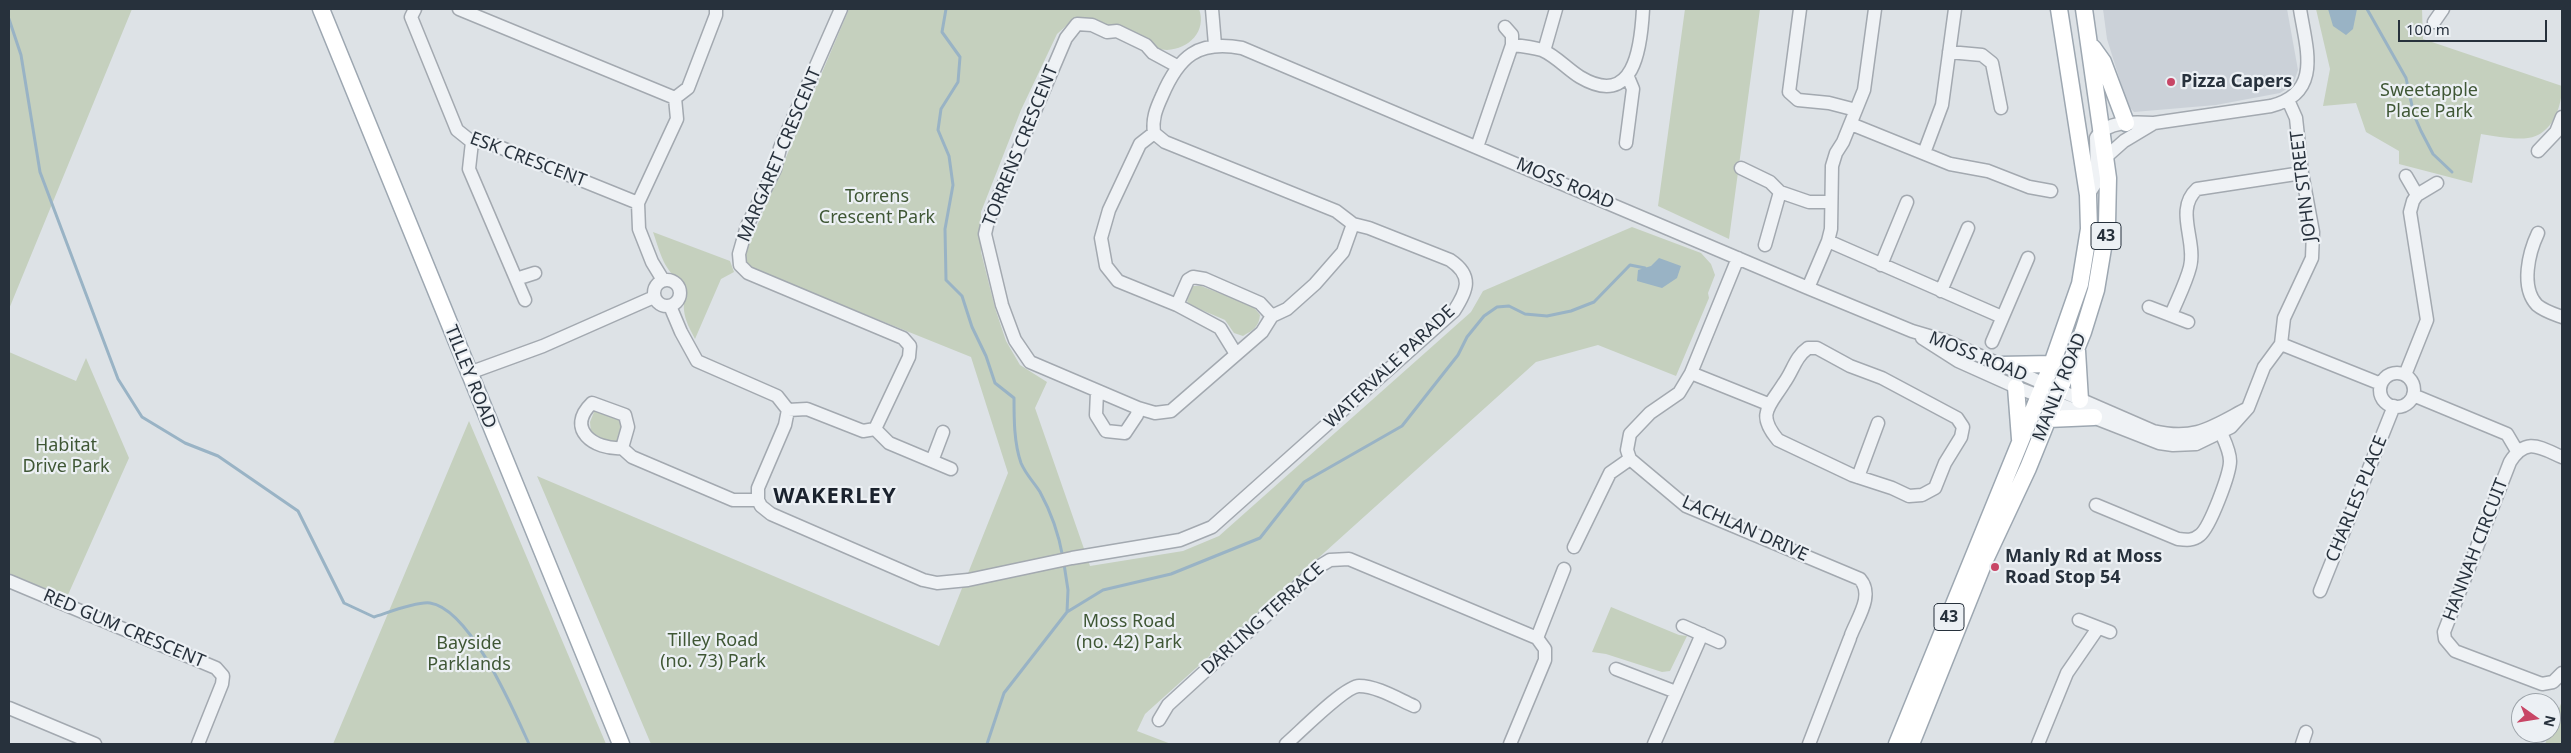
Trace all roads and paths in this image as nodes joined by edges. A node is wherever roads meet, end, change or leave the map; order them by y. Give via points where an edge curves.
1 (321, 9) edge
2 (416, 9) edge
3 (459, 9) edge
4 (716, 9) edge
5 (841, 9) edge
6 (1212, 9) edge
7 (1556, 9) edge
8 (1643, 9) edge
9 (1800, 9) edge
10 (1875, 9) edge
11 (1955, 9) edge
12 (2059, 9) edge
13 (2084, 9) edge
14 (2300, 9) edge
15 (2443, 9) edge
16 (2434, 22) dead end
17 (1505, 27) dead end
18 (2089, 42) junction
19 (1215, 45) junction
20 (1512, 45) junction
21 (1544, 51) junction
22 (1949, 52) junction
23 (1177, 66) junction
24 (1628, 77) junction
25 (675, 98) junction
26 (2288, 100) junction
27 (2001, 108) dead end
28 (1856, 110) junction
29 (2562, 117) edge
30 (2126, 123) junction
31 (2154, 123) junction
32 (1851, 124) junction
33 (2102, 130) junction
34 (1154, 133) junction
35 (472, 142) junction
36 (1626, 143) dead end
37 (1477, 147) junction
38 (2538, 151) dead end
39 (1924, 153) junction
40 (2106, 156) junction
41 (1741, 168) dead end
42 (2302, 173) junction
43 (2406, 176) dead end
44 (2437, 183) dead end
45 (2051, 191) dead end
46 (1780, 192) junction
47 (2088, 195) junction
48 (2417, 195) junction
49 (1831, 202) junction
50 (1907, 202) dead end
51 (638, 203) junction
52 (1353, 224) junction
53 (1968, 228) dead end
54 (2538, 233) dead end
55 (1828, 241) junction
56 (1764, 245) dead end
57 (1738, 258) junction
58 (2028, 258) dead end
59 (1880, 265) junction
60 (535, 273) dead end
61 (516, 279) junction
62 (664, 280) junction
63 (1808, 288) junction
64 (1941, 291) junction
65 (654, 297) junction
66 (525, 300) dead end
67 (1177, 305) junction
68 (670, 306) junction
69 (2149, 307) dead end
70 (2171, 315) junction
71 (1272, 316) junction
72 (2002, 317) junction
73 (2562, 317) edge
74 (2188, 322) dead end
75 (1912, 331) junction
76 (1992, 342) dead end
77 (2281, 344) junction
78 (2076, 346) junction
79 (1236, 354) junction
80 (2052, 364) junction
81 (2000, 365) junction
82 (1693, 369) junction
83 (469, 373) junction
84 (2404, 374) junction
85 (2381, 384) junction
86 (2016, 387) junction
87 (2041, 390) junction
88 (1097, 392) junction
89 (2413, 395) junction
90 (2057, 396) junction
91 (2080, 400) junction
92 (1768, 404) junction
93 (2394, 406) junction
94 (1138, 408) junction
95 (788, 410) junction
96 (2094, 417) junction
97 (2048, 419) junction
98 (1878, 422) dead end
99 (875, 428) junction
100 (2219, 430) junction
101 (943, 432) dead end
102 (2020, 441) junction
103 (622, 448) dead end
104 (2517, 451) junction
105 (2562, 457) edge
106 (1630, 459) junction
107 (932, 461) junction
108 (952, 469) dead end
109 (1858, 477) junction
110 (758, 500) junction
111 (2096, 505) dead end
112 (1574, 547) dead end
113 (1564, 569) dead end
114 (9, 581) edge
115 (2320, 591) dead end
116 (2079, 620) dead end
117 (1684, 626) dead end
118 (1702, 634) junction
119 (1537, 638) junction
120 (1719, 642) dead end
121 (1616, 669) dead end
122 (2562, 673) edge
123 (1676, 692) junction
124 (1414, 706) dead end
125 (9, 708) edge
126 (1159, 720) dead end
127 (95, 744) edge
128 (198, 744) edge
129 (620, 744) edge
130 (1286, 744) edge
131 (1510, 744) edge
132 (1654, 744) edge
133 (1809, 744) edge
134 (1897, 744) edge
135 (1911, 744) edge
136 (2038, 744) edge

1 - 83 main road, TILLEY ROAD
2 - 35 street, ESK CRESCENT via 411,17 457,130
3 - 25 street
4 - 25 street via 688,88
5 - 99 street, MARGARET CRESCENT via 780,148 775,170 747,226 739,254 740,265 748,273 903,338 910,346 909,357
6 - 19 street
7 - 21 street
8 - 24 street via 1636,57
9 - 28 street via 1788,84 1792,97
10 - 28 street via 1864,90
11 - 22 street
12 - 47 main road, MANLY ROAD / 43
13 - 18 main road, MANLY ROAD / 43
14 - 26 street via 2307,74 2298,93
15 - 16 street
17 - 20 street via 1512,35
18 - 30 main road via 2102,62
18 - 33 main road, MANLY ROAD / 43
19 - 23 street via 1197,50
19 - 37 street, MOSS ROAD via 1242,48
20 - 21 street
20 - 37 street
21 - 24 street via 1594,83 1614,86
22 - 27 street via 1982,55 1992,63
22 - 39 street via 1942,105
23 - 34 street via 1155,111
23 - 88 street, TORRENS CRESCENT via 1153,53 1146,45 1117,31 1107,32 1092,25 1077,24 1066,38 988,221 985,234 1002,305 1021,349 1030,362
24 - 36 street via 1633,89
25 - 51 street via 677,119
26 - 31 street via 2271,106
26 - 42 street, JOHN STREET via 2296,118
28 - 32 street
29 - 38 street via 2556,132
30 - 31 street
30 - 33 street
31 - 40 street via 2124,140
32 - 39 street
32 - 49 street via 1832,166
33 - 40 main road, MANLY ROAD / 43
33 - 47 street via 2094,144 2097,181
34 - 52 street, WATERVALE PARADE via 1165,142 1336,211
34 - 67 street via 1140,144 1131,160 1101,238 1106,266 1118,281
35 - 51 street, ESK CRESCENT via 486,142
35 - 61 street via 469,169
37 - 57 street, MOSS ROAD
39 - 45 street via 1950,164 2002,175 2029,187
40 - 78 main road, MANLY ROAD / 43 via 2108,200 2102,263 2090,314
41 - 46 street via 1770,182
42 - 70 street via 2196,189 2189,196 2185,209 2192,252 2190,268
42 - 77 street, JOHN STREET via 2312,232 2312,258 2284,318
43 - 48 street
44 - 48 street
46 - 49 street via 1809,202
46 - 56 street
47 - 80 main road, MANLY ROAD / 43 via 2089,229 2080,284
48 - 84 street via 2410,212 2427,320
49 - 55 street
50 - 59 street
51 - 62 street via 639,229 652,262
52 - 71 street, TORRENS CRESCENT via 1343,252 1287,309
52 - 110 street, WATERVALE PARADE via 1370,228 1459,266 1466,278 1466,292 1454,311 1212,527 1180,540 937,583 923,580 772,514
53 - 64 street
54 - 73 street via 2531,249 2529,292 2537,305
55 - 59 street
55 - 63 street
57 - 63 street, MOSS ROAD
57 - 82 street
58 - 72 street
59 - 64 street
60 - 61 street
61 - 66 street
62 - 65 street via 654,288
62 - 68 street via 679,288 678,300
63 - 75 street, MOSS ROAD
64 - 72 street
65 - 68 street via 660,305
65 - 83 street via 543,346
67 - 71 street via 1188,280 1193,277 1260,303
67 - 79 street via 1220,328
68 - 95 street via 697,361 777,396
69 - 70 street
70 - 74 street
71 - 79 street, TORRENS CRESCENT via 1262,332
72 - 76 street
75 - 81 street, MOSS ROAD
75 - 86 street, MOSS ROAD via 1958,361
77 - 85 street
77 - 100 street, JOHN STREET via 2264,367 2248,408 2238,422
78 - 90 main road, MANLY ROAD / 43
78 - 91 main road
79 - 94 street, TORRENS CRESCENT via 1171,411 1155,413
80 - 81 main road
80 - 87 main road, MANLY ROAD / 43
81 - 87 street, MOSS ROAD
82 - 92 street via 1730,382 1738,390
82 - 106 street via 1679,393 1650,414 1630,434 1627,450
83 - 129 main road, TILLEY ROAD
84 - 85 street via 2391,374
84 - 89 street via 2413,384
85 - 93 street via 2382,399
86 - 87 street, MOSS ROAD
86 - 102 main road
87 - 90 street
87 - 102 main road, MANLY ROAD / 43
88 - 94 street, TORRENS CRESCENT
88 - 94 street via 1096,415 1106,431 1125,433
89 - 93 street via 2404,405
89 - 104 street via 2507,434
90 - 91 street, JOHN STREET
90 - 96 street, JOHN STREET
90 - 97 main road, MANLY ROAD / 43
91 - 100 street, JOHN STREET via 2153,431 2193,435
92 - 109 street via 1766,419 1778,440
92 - 109 street via 1801,353 1808,348 1817,348 1946,411 1963,427 1934,488 1922,495 1908,496
93 - 115 street, CHARLES PLACE
95 - 99 street via 807,409 863,431
95 - 110 street via 786,424 758,488
96 - 97 main road
96 - 100 street, JOHN STREET via 2147,439 2173,445 2196,444
97 - 135 main road, MANLY ROAD / 43 via 1984,562
98 - 109 street
99 - 107 street via 889,443
100 - 111 street via 2229,452 2230,466 2207,525 2196,538 2178,539
101 - 107 street
102 - 134 main road, MANLY ROAD / 43
103 - 110 street via 632,457 734,500
104 - 105 street via 2528,446 2538,447
104 - 122 street, HANNAH CIRCUIT via 2449,615 2445,639 2455,651 2542,684 2554,682
106 - 112 street via 1610,473
106 - 133 street, LACHLAN DRIVE via 1686,506 1860,579 1866,586 1866,599
107 - 108 street
113 - 119 street
114 - 128 street, RED GUM CRESCENT via 216,668 223,676 222,684
116 - 136 street via 2104,630 2075,658
117 - 118 street
118 - 120 street
118 - 123 street
119 - 126 street, DARLING TERRACE via 1360,562 1330,560 1168,705
119 - 131 street via 1545,649 1545,660
121 - 123 street
123 - 132 street
124 - 130 street via 1373,688 1354,686
125 - 127 street

